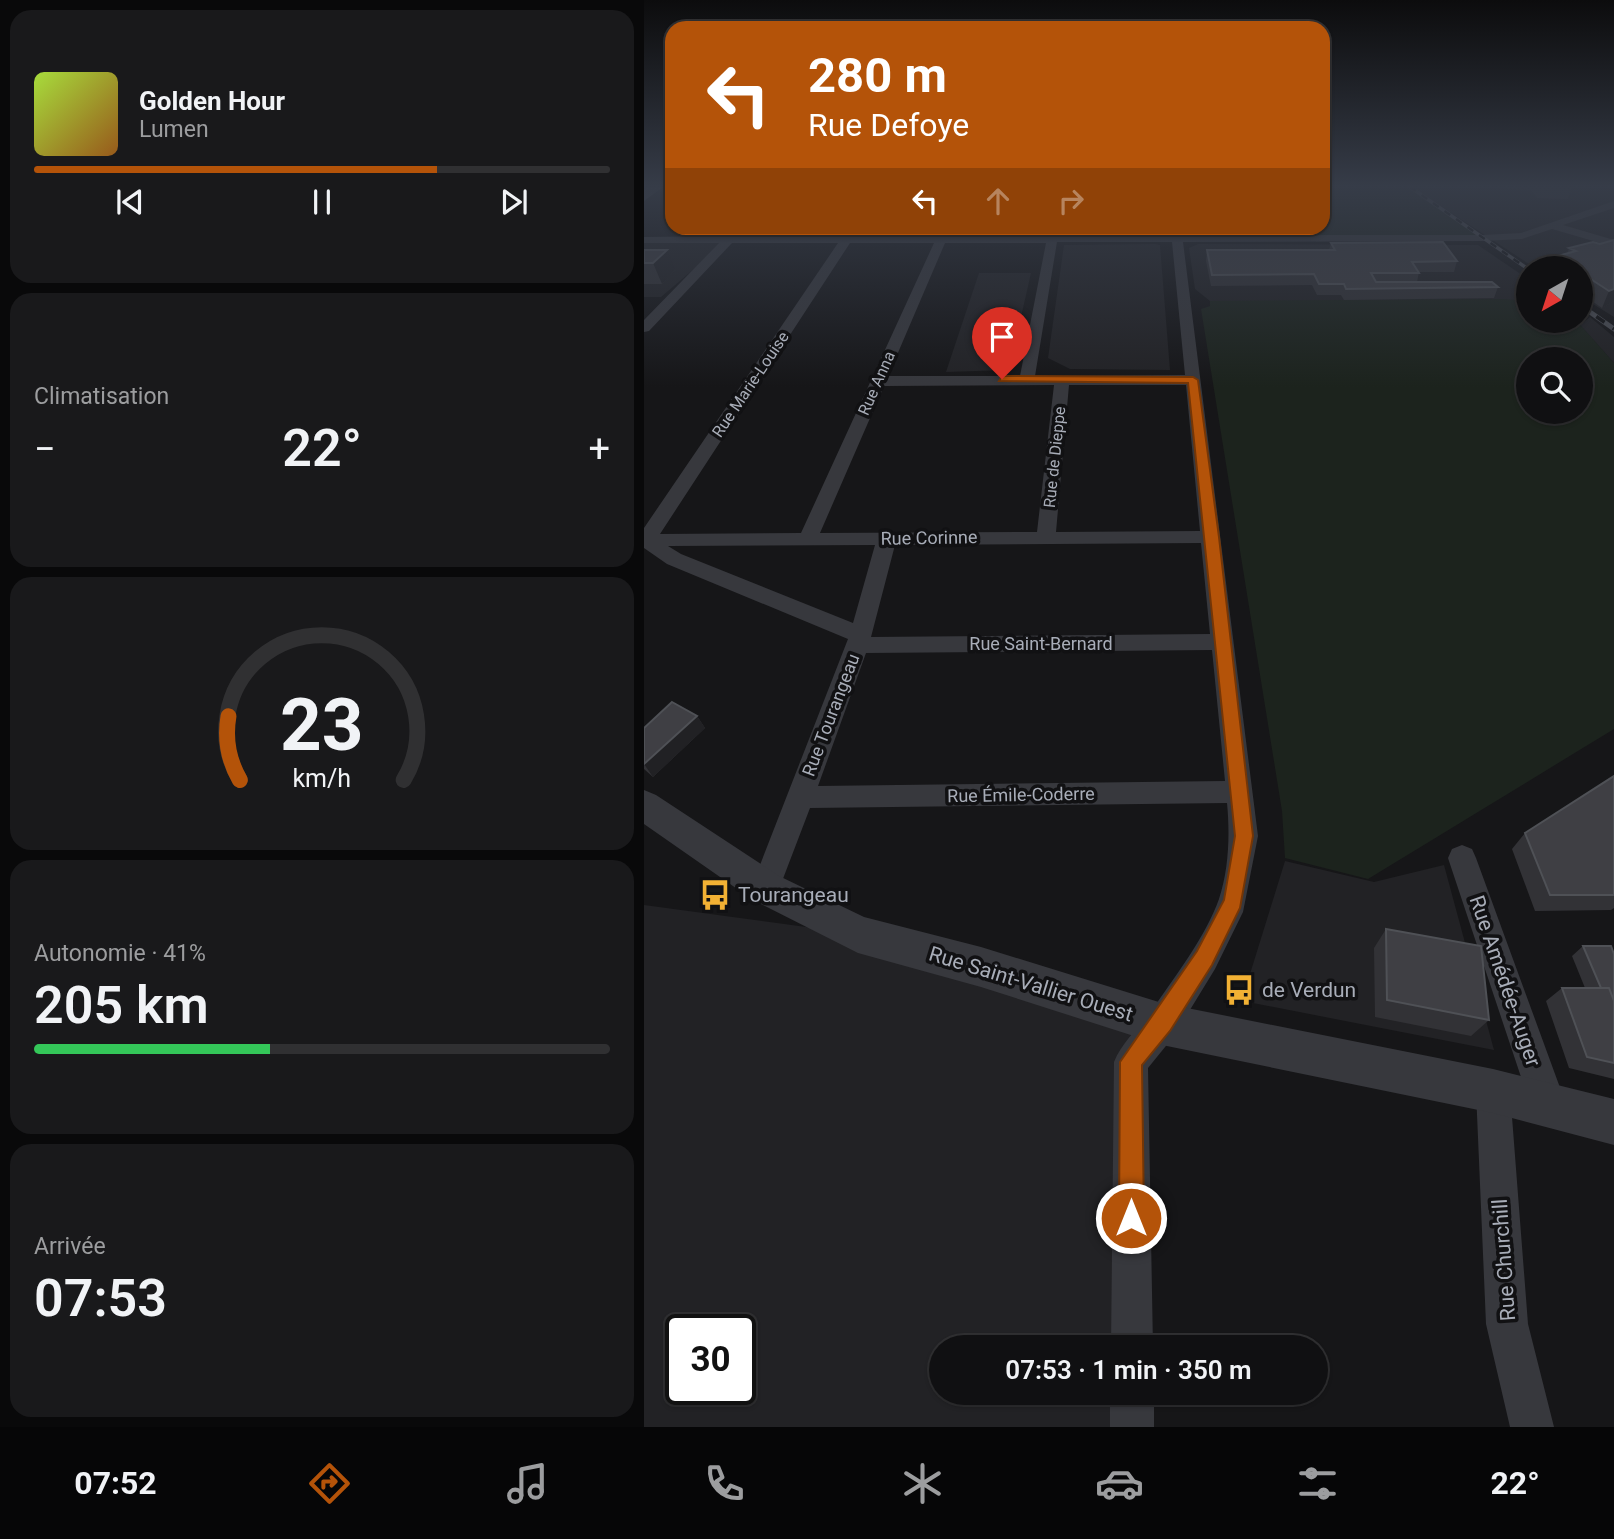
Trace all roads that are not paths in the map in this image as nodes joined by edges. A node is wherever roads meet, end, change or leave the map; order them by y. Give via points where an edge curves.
1 (715, 254) edge
2 (837, 254) edge
3 (934, 254) edge
4 (1049, 254) edge
5 (1179, 254) edge
6 (644, 328) edge
7 (1027, 378) junction
8 (1062, 379) junction
9 (1193, 380) junction
10 (876, 381) junction
11 (1046, 536) junction
12 (1213, 537) junction
13 (808, 539) junction
14 (887, 539) junction
15 (645, 540) edge
16 (859, 640) junction
17 (1224, 642) junction
18 (1241, 792) junction
19 (800, 797) junction
20 (644, 804) edge
21 (1462, 858) dead end
22 (766, 888) junction
23 (1162, 1024) junction
24 (1493, 1091) junction
25 (1548, 1104) junction
26 (1614, 1122) edge
27 (1132, 1335) edge
28 (1132, 1405) edge
29 (1132, 1427) edge
30 (1532, 1427) edge

1 - 6 street
2 - 15 street, Rue Marie-Louise
3 - 10 street, Rue Anna
4 - 7 street
5 - 9 street
7 - 8 street
7 - 10 street
8 - 9 street
8 - 11 street, Rue de Dieppe
9 - 12 street
10 - 13 street, Rue Anna
11 - 12 street, Rue Corinne
11 - 14 street, Rue Corinne
12 - 17 street
13 - 14 street, Rue Corinne
13 - 15 street, Rue Corinne
14 - 16 street, Rue Tourangeau
15 - 16 street, Rue Saint-Bernard via 674,559
16 - 17 street, Rue Saint-Bernard
16 - 19 street, Rue Tourangeau
17 - 18 street
18 - 19 street, Rue Émile-Coderre
18 - 23 street via 1244,836 1233,902
19 - 22 street, Rue Tourangeau
20 - 22 street, Rue Saint-Vallier Ouest
21 - 25 street, Rue Amédée-Auger
22 - 23 street, Rue Saint-Vallier Ouest via 858,934
23 - 24 street, Rue Saint-Vallier Ouest
23 - 27 street via 1131,1062
24 - 25 street, Rue Saint-Vallier Ouest
24 - 30 street, Rue Churchill via 1507,1324
25 - 26 street, Rue Saint-Vallier Ouest
28 - 29 street

